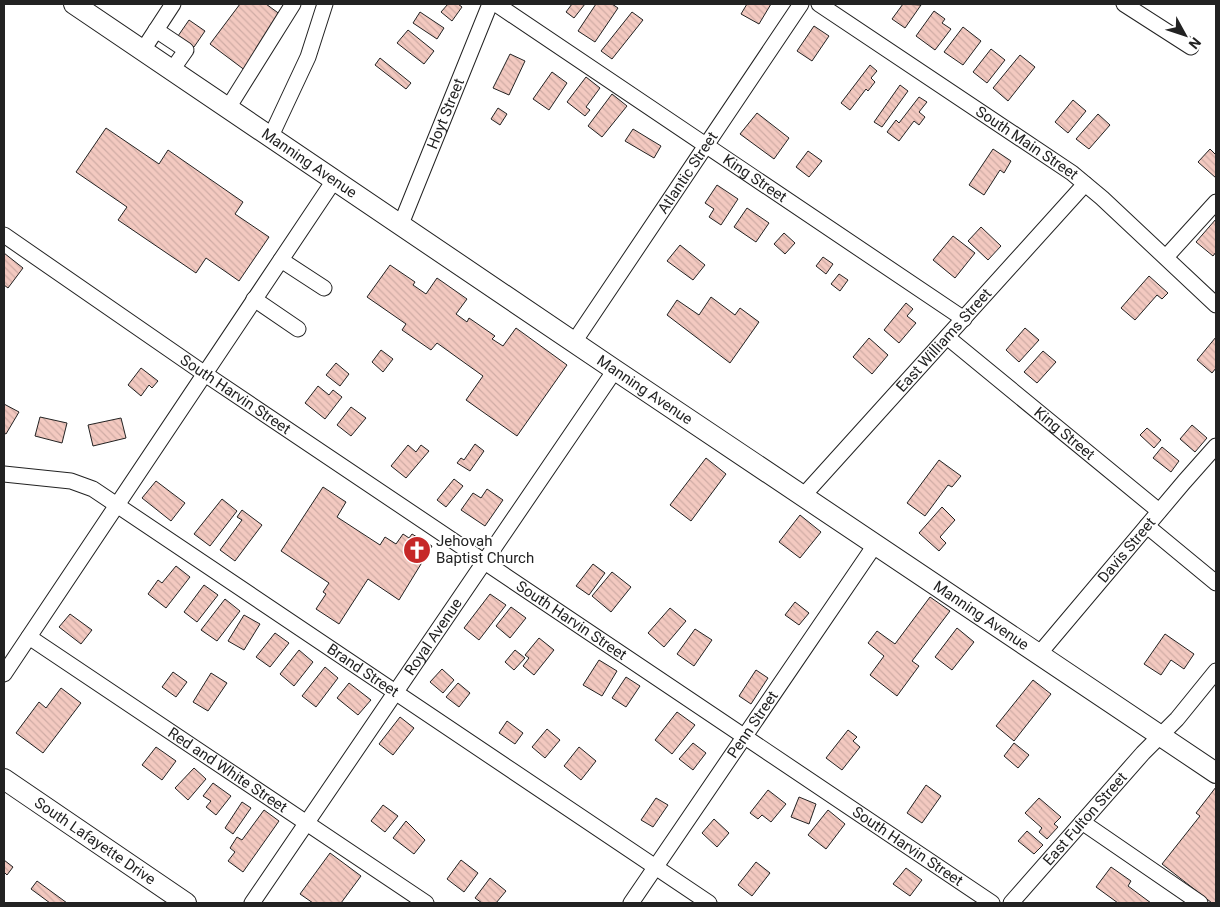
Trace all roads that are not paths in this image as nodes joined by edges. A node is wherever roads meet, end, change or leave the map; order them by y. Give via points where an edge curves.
1 (74, 4) edge
2 (173, 4) edge
3 (293, 4) edge
4 (324, 4) edge
5 (490, 4) edge
6 (496, 4) edge
7 (801, 4) edge
8 (819, 4) edge
9 (1124, 4) edge
10 (156, 30) junction
11 (1192, 47) dead end
12 (143, 50) junction
13 (172, 70) junction
14 (228, 108) junction
15 (271, 136) junction
16 (706, 145) junction
17 (334, 179) junction
18 (1085, 184) junction
19 (1216, 202) edge
20 (400, 224) junction
21 (4, 235) edge
22 (1166, 257) junction
23 (281, 260) junction
24 (324, 288) dead end
25 (254, 300) junction
26 (1216, 305) edge
27 (964, 319) junction
28 (298, 329) dead end
29 (947, 337) junction
30 (574, 342) junction
31 (614, 370) junction
32 (205, 374) junction
33 (1216, 446) edge
34 (4, 474) edge
35 (803, 496) junction
36 (118, 505) junction
37 (1159, 511) junction
38 (1147, 526) junction
39 (875, 545) junction
40 (484, 562) junction
41 (1216, 583) edge
42 (28, 637) junction
43 (1039, 654) junction
44 (1216, 671) edge
45 (4, 674) edge
46 (395, 692) junction
47 (1160, 736) junction
48 (744, 737) junction
49 (1216, 772) edge
50 (4, 779) edge
51 (1082, 822) junction
52 (306, 823) junction
53 (655, 867) junction
54 (186, 903) edge
55 (252, 903) edge
56 (426, 903) edge
57 (631, 903) edge
58 (709, 903) edge
59 (992, 903) edge
60 (1012, 903) edge
61 (1200, 903) edge

1 - 12 main road, Manning Avenue
2 - 10 street
3 - 14 street
4 - 15 street via 308,57
5 - 20 street, Hoyt Street
6 - 16 street, King Street
7 - 16 street, Atlantic Street
8 - 18 street, South Main Street
9 - 11 street
10 - 12 street
10 - 13 street via 186,50
12 - 13 main road, Manning Avenue
13 - 14 main road, Manning Avenue
14 - 15 main road, Manning Avenue
15 - 17 main road, Manning Avenue
16 - 27 street, King Street
16 - 30 street, Atlantic Street
17 - 20 main road, Manning Avenue
17 - 23 street
18 - 22 street, South Main Street
18 - 27 street, East Williams Street
19 - 22 street
20 - 30 main road, Manning Avenue
21 - 32 street, South Harvin Street
22 - 26 street, South Main Street
23 - 24 street
23 - 25 street
25 - 28 street
25 - 32 street
27 - 29 street, East Williams Street
29 - 35 street, East Williams Street
29 - 37 street, King Street
30 - 31 main road, Manning Avenue
31 - 35 main road, Manning Avenue
31 - 40 street, Royal Avenue
32 - 36 street
32 - 40 street, South Harvin Street
33 - 37 street, Davis Street
34 - 36 street, Brand Street via 83,484
35 - 39 main road, Manning Avenue
36 - 42 street
36 - 46 street, Brand Street
37 - 38 street, Davis Street
38 - 41 street
38 - 43 street, Davis Street
39 - 43 main road, Manning Avenue
39 - 48 street, Penn Street
40 - 46 street, Royal Avenue
40 - 48 street, South Harvin Street
42 - 45 street
42 - 52 street, Red and White Street
43 - 47 main road, Manning Avenue
44 - 47 street, East Fulton Street
46 - 52 street, Royal Avenue
46 - 53 street, Brand Street
47 - 49 main road, Manning Avenue
47 - 51 street, East Fulton Street
48 - 53 street, Penn Street
48 - 59 street, South Harvin Street
50 - 54 main road, South Lafayette Drive
51 - 60 street, East Fulton Street
51 - 61 street
52 - 55 street, Royal Avenue
52 - 56 street, Red and White Street
53 - 57 street, Penn Street
53 - 58 street, Brand Street

